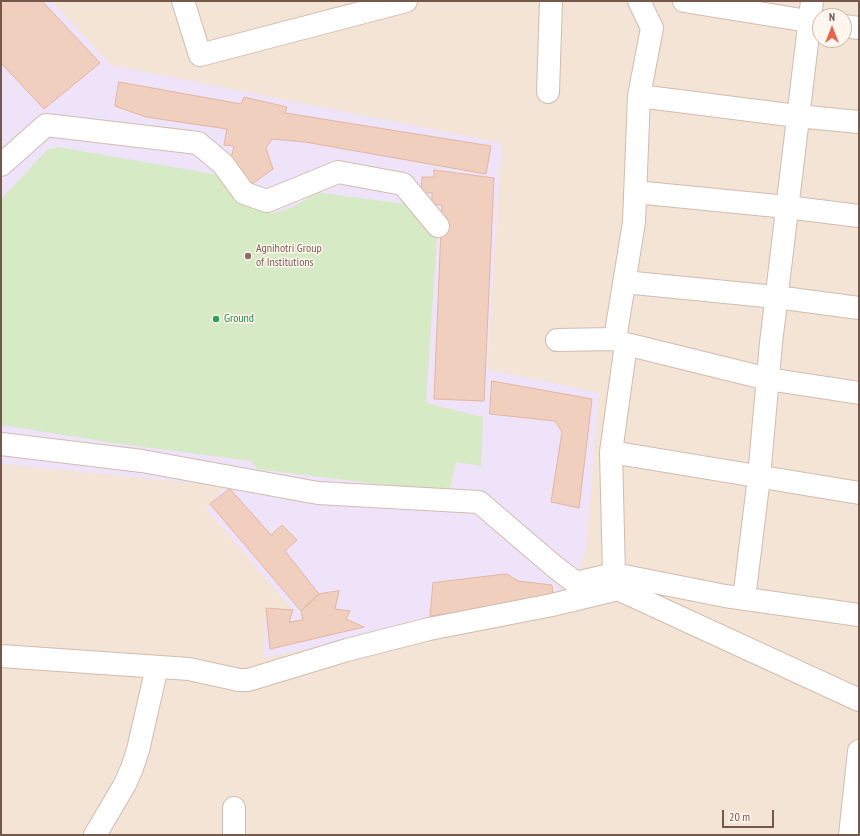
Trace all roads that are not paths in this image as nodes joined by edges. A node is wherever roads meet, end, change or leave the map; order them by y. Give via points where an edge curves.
1 (183, 1) edge
2 (406, 1) edge
3 (550, 1) edge
4 (639, 1) edge
5 (684, 1) edge
6 (812, 15) edge
7 (812, 27) edge
8 (548, 92) dead end
9 (639, 96) junction
10 (797, 116) junction
11 (859, 122) edge
12 (1, 165) edge
13 (635, 192) junction
14 (787, 207) junction
15 (859, 216) edge
16 (438, 226) dead end
17 (624, 282) junction
18 (776, 297) junction
19 (859, 308) edge
20 (557, 340) dead end
21 (621, 341) junction
22 (768, 379) junction
23 (859, 393) edge
24 (1, 444) edge
25 (611, 452) junction
26 (759, 477) junction
27 (859, 492) edge
28 (616, 581) junction
29 (744, 599) junction
30 (859, 615) edge
31 (1, 656) edge
32 (157, 667) junction
33 (859, 700) edge
34 (859, 751) edge
35 (234, 808) dead end
36 (95, 835) edge
37 (234, 835) edge
38 (850, 835) edge

1 - 2 street via 200,56
3 - 8 street
4 - 9 street via 652,28
5 - 6 street
7 - 10 street
9 - 10 street
9 - 13 street
10 - 11 street
10 - 14 street
12 - 16 street via 46,125 198,143 223,164 244,193 267,201 338,172 403,184
13 - 14 street
13 - 17 street via 634,222
14 - 15 street
14 - 18 street
17 - 18 street
17 - 21 street
18 - 19 street
18 - 22 street
20 - 21 street
21 - 22 street
21 - 25 street
22 - 23 street
22 - 26 street
24 - 28 street via 142,461 318,493 479,502 554,568 576,583
25 - 26 street
25 - 28 street
26 - 27 street
26 - 29 street
28 - 29 street
28 - 32 street via 552,605 429,629 347,650 248,680
28 - 33 street
29 - 30 street
31 - 32 street
32 - 36 street via 132,768
34 - 38 street
35 - 37 street

